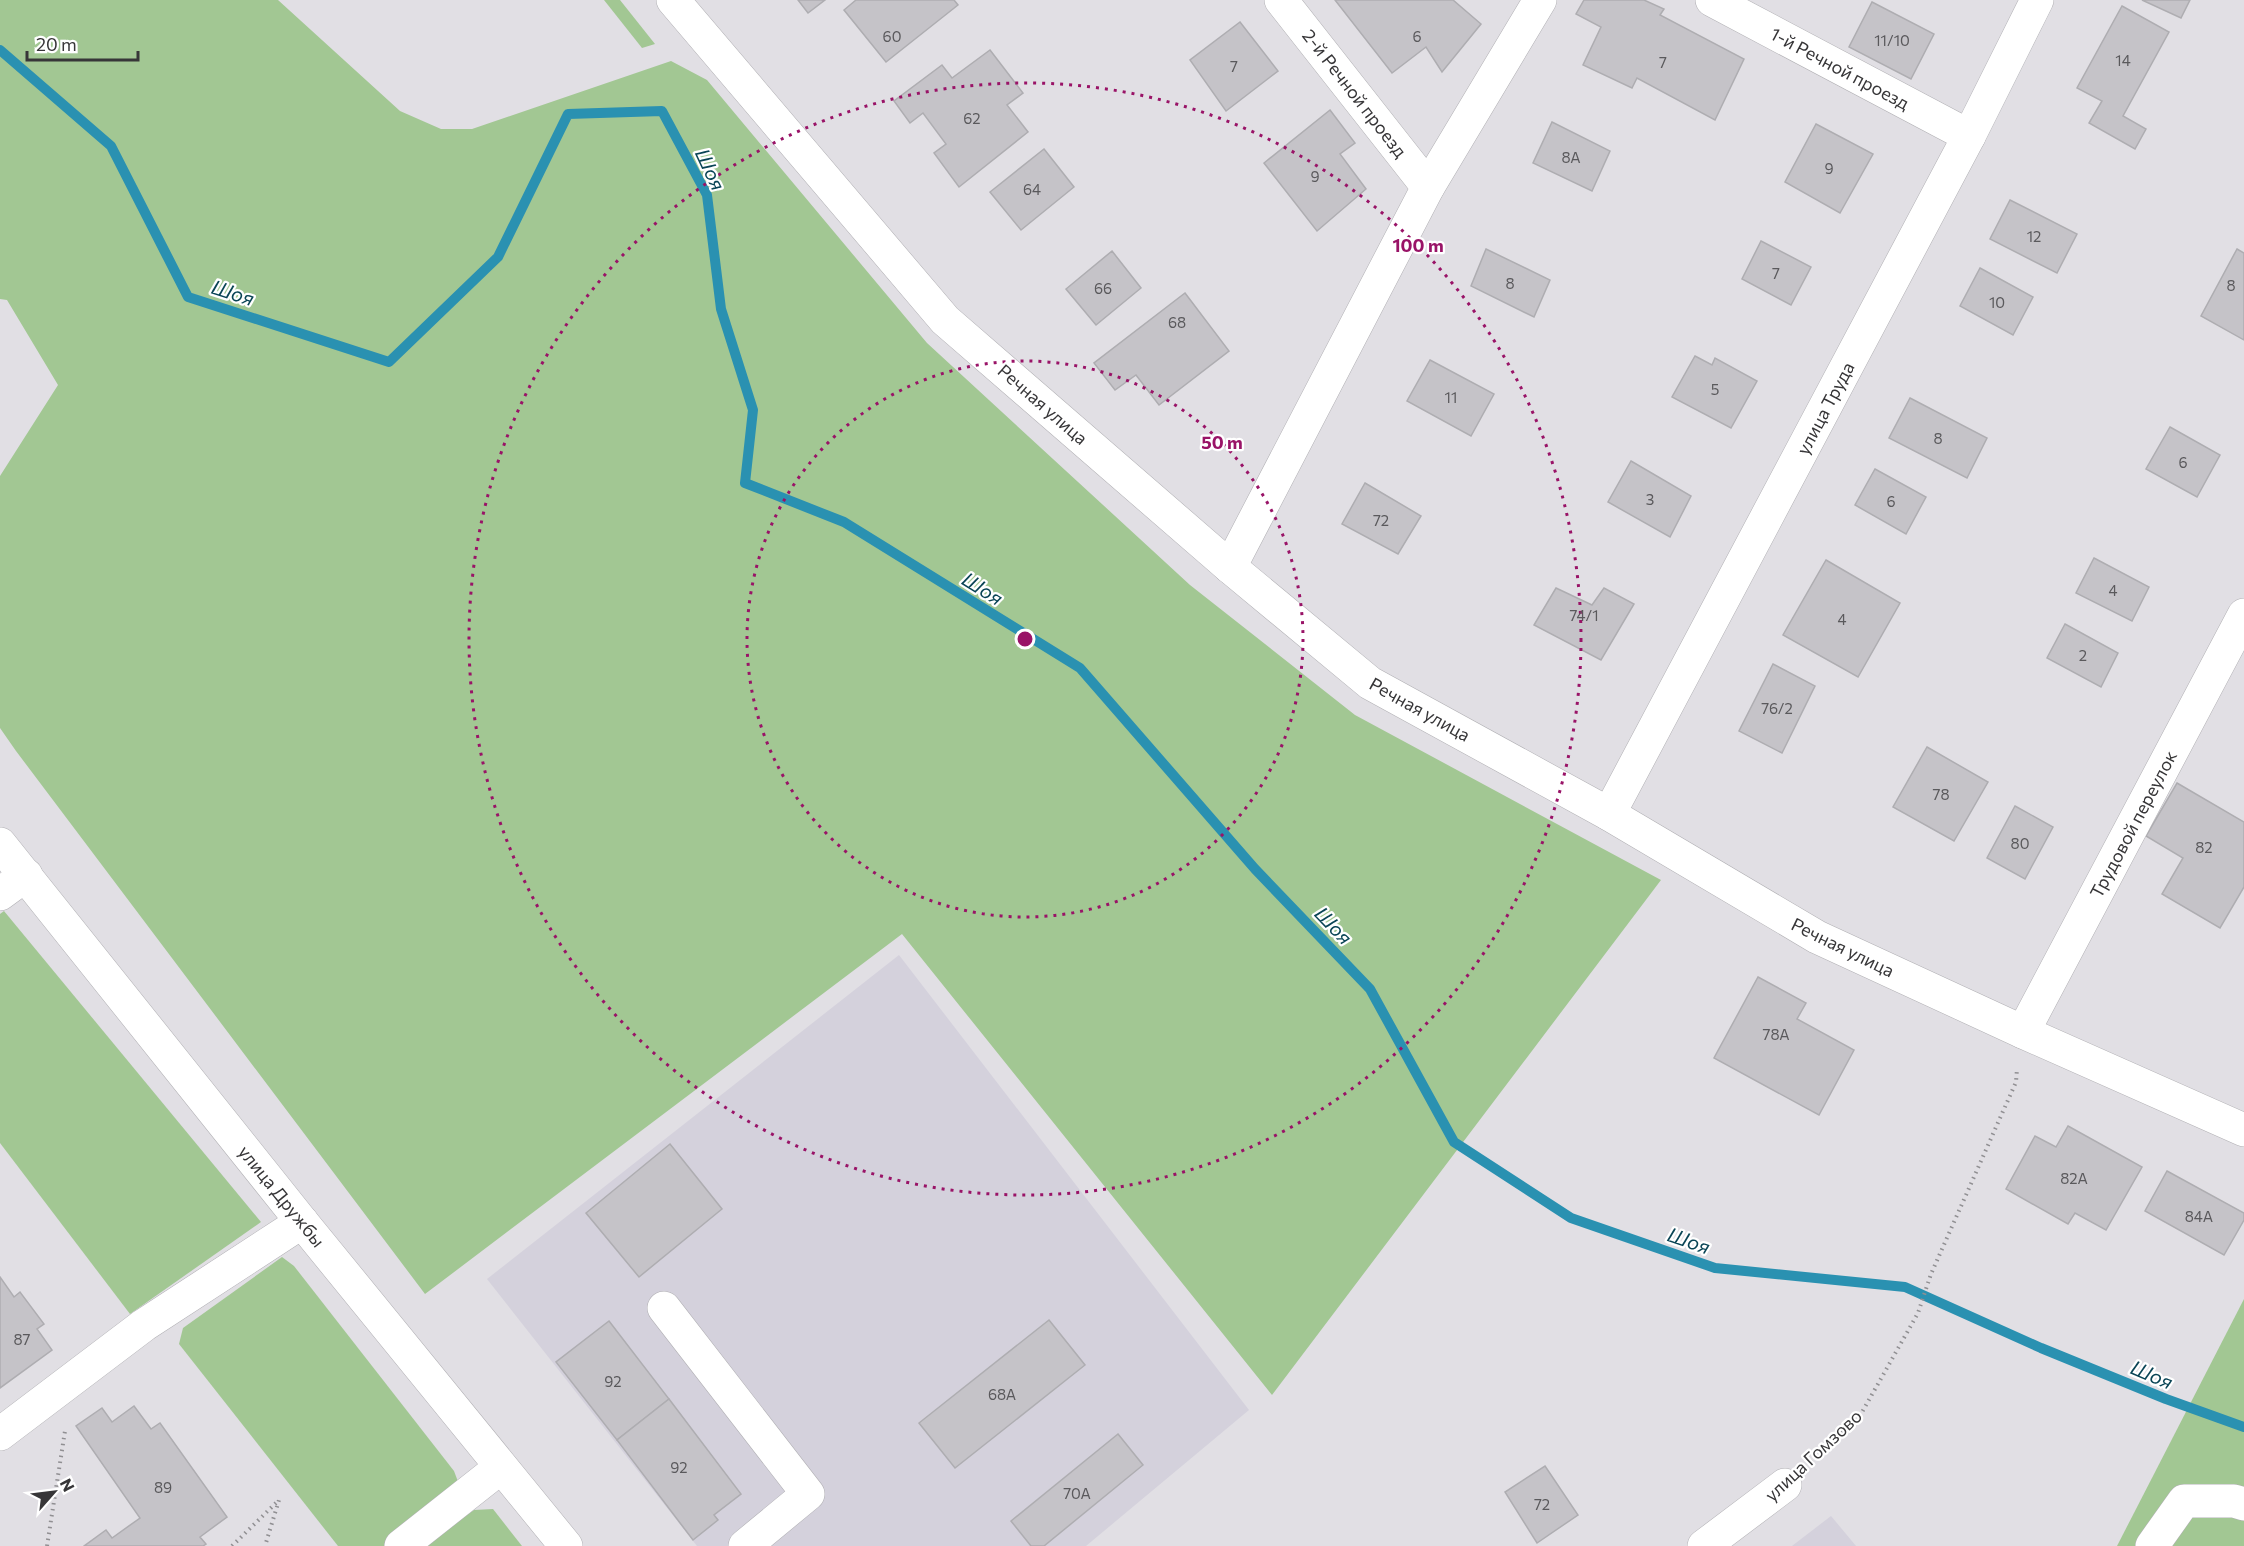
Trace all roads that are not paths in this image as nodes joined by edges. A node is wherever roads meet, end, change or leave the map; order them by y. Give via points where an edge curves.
1 (673, 0) edge
2 (1281, 0) edge
3 (1540, 0) edge
4 (1712, 0) edge
5 (2037, 0) edge
6 (1969, 136) junction
7 (1428, 187) junction
8 (1230, 567) junction
9 (2244, 615) edge
10 (1610, 814) junction
11 (0, 844) edge
12 (26, 875) junction
13 (0, 894) edge
14 (2023, 1032) junction
15 (2244, 1130) edge
16 (303, 1222) junction
17 (663, 1308) dead end
18 (0, 1434) edge
19 (501, 1467) junction
20 (1785, 1485) road end
21 (2244, 1503) edge
22 (401, 1546) edge
23 (566, 1546) edge
24 (744, 1546) edge
25 (1704, 1546) edge
26 (2152, 1546) edge

1 - 8 street, Речная улица via 945,320
2 - 7 street, 2-й Речной проезд
3 - 7 street
4 - 6 street, 1-й Речной проезд
5 - 6 street, улица Труда
6 - 10 street, улица Труда
7 - 8 street
8 - 10 street, Речная улица via 1370,683
9 - 14 street, Трудовой переулок
10 - 14 street, Речная улица via 1817,937
11 - 12 street, улица Дружбы
12 - 13 street
12 - 16 street, улица Дружбы
14 - 15 street, Речная улица
16 - 18 street via 144,1325
16 - 19 street, улица Дружбы
17 - 24 street via 808,1494
19 - 22 street
19 - 23 street, улица Дружбы
20 - 25 street, улица Гомзово
21 - 26 street via 2184,1501

